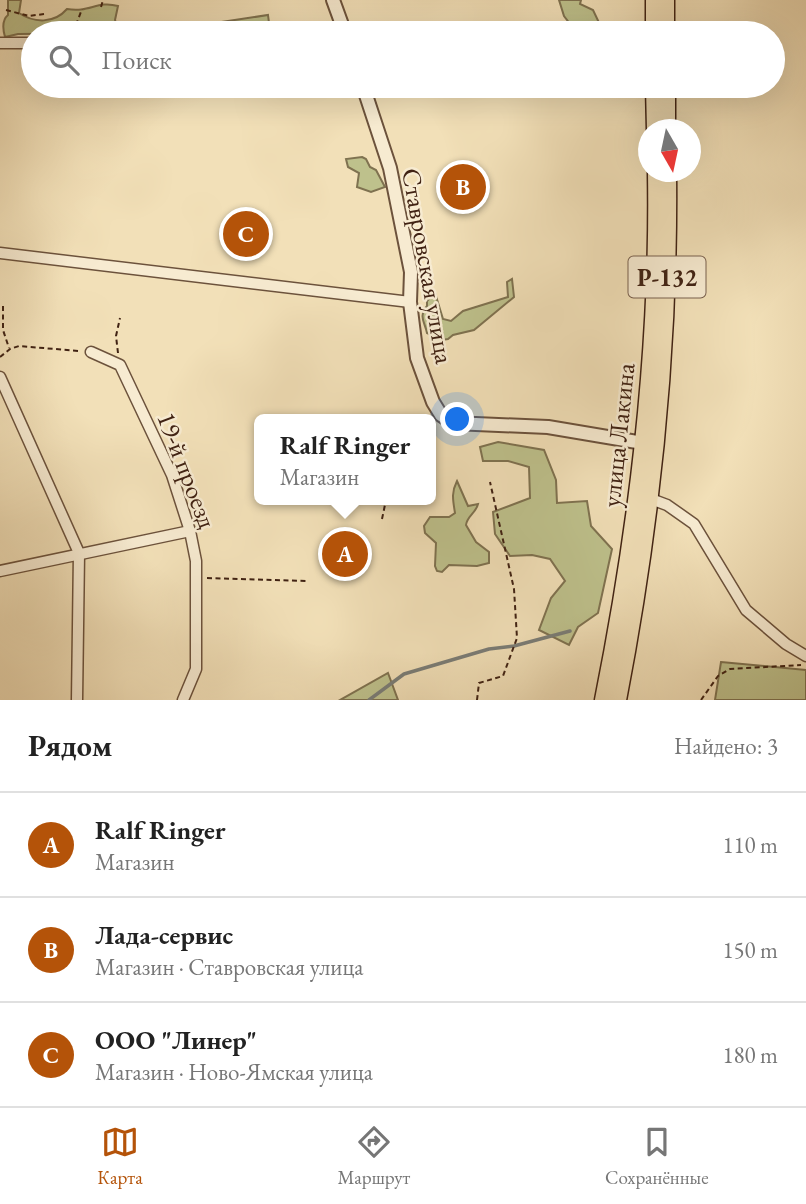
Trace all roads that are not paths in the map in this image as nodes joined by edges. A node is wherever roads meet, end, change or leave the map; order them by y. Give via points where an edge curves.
1 (332, 0) edge
2 (654, 0) edge
3 (666, 0) edge
4 (340, 21) edge
5 (654, 21) edge
6 (666, 21) edge
7 (21, 43) edge
8 (0, 44) edge
9 (367, 98) edge
10 (654, 98) edge
11 (667, 98) edge
12 (655, 119) edge
13 (667, 119) edge
14 (656, 182) edge
15 (668, 182) edge
16 (0, 253) edge
17 (410, 302) junction
18 (90, 352) road end
19 (0, 377) edge
20 (643, 443) junction
21 (651, 499) junction
22 (190, 531) junction
23 (79, 553) junction
24 (0, 571) edge
25 (806, 656) edge
26 (77, 700) edge
27 (183, 700) edge
28 (603, 700) edge
29 (618, 700) edge

1 - 4 street
2 - 5 highway
3 - 6 highway
7 - 8 street
9 - 17 street, Ставровская улица via 390,168 411,272
10 - 12 highway
11 - 13 highway
14 - 20 highway, улица Лакина / Р-132 via 650,379
15 - 21 highway, улица Лакина / Р-132 via 663,382
16 - 17 street
17 - 20 street, Ставровская улица via 422,373 441,415 453,423 548,427
18 - 22 street, 19-й проезд via 120,365 172,475
19 - 23 street
20 - 28 highway, улица Лакина / Р-132 via 629,558
21 - 25 street via 694,524 746,610
21 - 29 highway, улица Лакина / Р-132
22 - 23 street
22 - 27 street, 19-й проезд via 196,561 196,669
23 - 24 street
23 - 26 street

